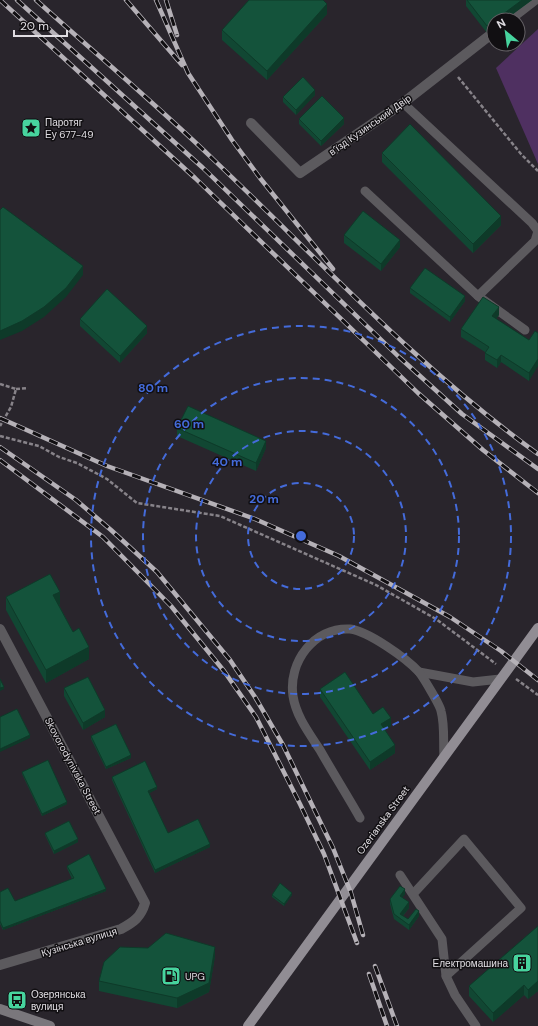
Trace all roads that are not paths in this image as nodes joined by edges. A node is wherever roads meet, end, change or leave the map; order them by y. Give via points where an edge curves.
1 (535, 0) edge
2 (519, 12) edge
3 (486, 38) edge
4 (403, 103) junction
5 (250, 123) dead end
6 (365, 191) dead end
7 (478, 296) junction
8 (525, 330) dead end
9 (538, 628) edge
10 (0, 629) edge
11 (419, 672) junction
12 (500, 680) junction
13 (444, 757) junction
14 (360, 818) dead end
15 (400, 875) dead end
16 (414, 893) junction
17 (145, 903) joint
18 (0, 965) edge
19 (446, 976) junction
20 (0, 1009) edge
21 (50, 1026) edge
22 (248, 1026) edge
23 (476, 1026) edge

1 - 2 street
3 - 4 street, в’їзд Кузинський Двір
4 - 5 street, в’їзд Кузинський Двір via 300,173
4 - 7 lane via 538,231 535,241
6 - 7 lane
7 - 8 lane
9 - 12 main road, Ozerianska Street
10 - 17 street, Skovorodynivska Street
11 - 12 lane via 472,682
11 - 13 lane via 441,711
11 - 14 lane via 386,645 364,633 350,629 338,630 315,640 297,662 293,696 298,715
12 - 13 main road, Ozerianska Street
13 - 22 main road, Ozerianska Street
15 - 16 lane
16 - 19 lane via 442,939
16 - 19 lane via 464,839 520,908
17 - 18 street, Кузінська вулиця via 139,917 121,929
19 - 23 lane via 454,995
20 - 21 main road

